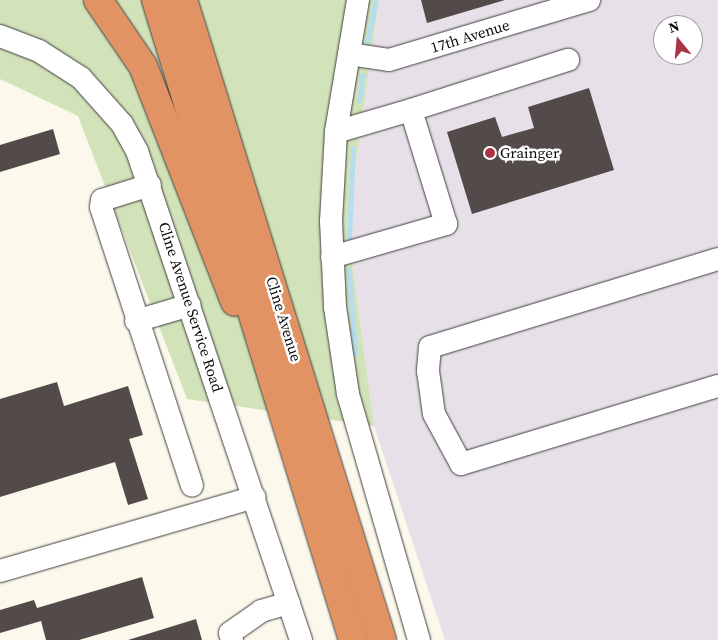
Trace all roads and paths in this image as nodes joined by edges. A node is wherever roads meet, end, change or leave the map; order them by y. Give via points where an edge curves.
1 (98, 0) edge
2 (156, 0) edge
3 (183, 0) edge
4 (203, 0) edge
5 (358, 0) edge
6 (589, 0) edge
7 (0, 36) edge
8 (349, 54) junction
9 (568, 60) dead end
10 (411, 110) junction
11 (336, 132) junction
12 (150, 184) junction
13 (332, 257) junction
14 (718, 259) edge
15 (190, 305) junction
16 (136, 321) junction
17 (287, 328) junction
18 (718, 386) edge
19 (283, 408) junction
20 (192, 486) dead end
21 (254, 497) junction
22 (0, 571) edge
23 (289, 603) junction
24 (232, 640) edge
25 (301, 640) edge
26 (353, 640) edge
27 (382, 640) edge
28 (419, 640) edge

1 - 19 highway via 143,66 221,271
2 - 19 highway, Cline Avenue
3 - 17 highway, Cline Avenue
4 - 17 highway
5 - 8 street
6 - 8 street, 17th Avenue via 389,60
7 - 12 street, Cline Avenue Service Road via 52,59 100,96 122,124
8 - 11 street
9 - 10 street
10 - 11 street
10 - 13 street via 446,224
11 - 13 street
12 - 15 street, Cline Avenue Service Road
12 - 16 street via 102,200 101,207
13 - 28 street via 348,394
14 - 18 street via 430,347 428,371 434,414 461,464
15 - 16 street
15 - 21 street, Cline Avenue Service Road
16 - 20 street
17 - 27 highway, Cline Avenue
19 - 26 highway, Cline Avenue
21 - 22 street
21 - 23 street, Cline Avenue Service Road
23 - 24 street via 261,611 230,633
23 - 25 street, Cline Avenue Service Road

